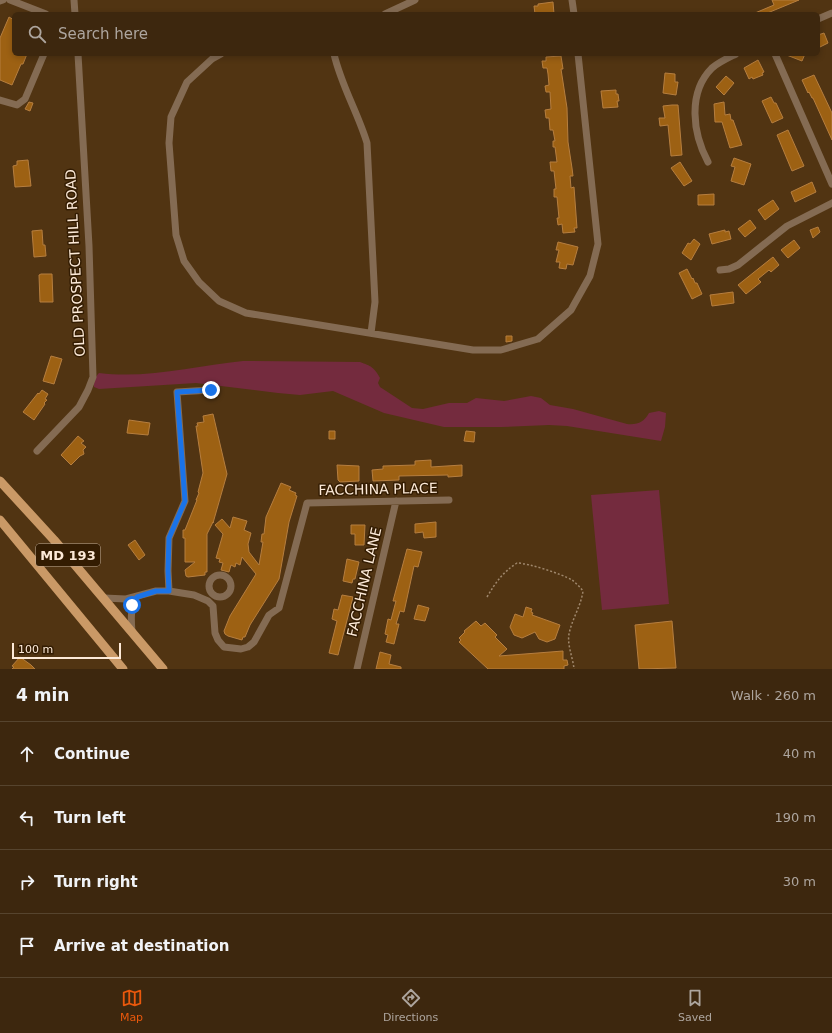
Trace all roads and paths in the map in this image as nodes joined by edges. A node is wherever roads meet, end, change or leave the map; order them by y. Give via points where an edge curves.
1 (10, 0) edge
2 (74, 0) edge
3 (415, 0) edge
4 (572, 0) edge
5 (41, 12) edge
6 (75, 12) edge
7 (389, 12) edge
8 (574, 12) edge
9 (832, 13) edge
10 (820, 18) edge
11 (43, 56) edge
12 (78, 56) edge
13 (217, 56) edge
14 (335, 56) edge
15 (578, 56) edge
16 (732, 56) edge
17 (776, 56) edge
18 (0, 100) edge
19 (708, 162) dead end
20 (832, 184) edge
21 (832, 204) edge
22 (720, 270) dead end
23 (371, 334) junction
24 (211, 390) dead end
25 (37, 451) dead end
26 (0, 481) edge
27 (450, 500) dead end
28 (396, 501) junction
29 (0, 520) edge
30 (169, 591) junction
31 (137, 597) junction
32 (104, 598) junction
33 (487, 598) dead end
34 (132, 632) junction
35 (123, 669) edge
36 (163, 669) edge
37 (356, 669) edge
38 (574, 669) edge

1 - 5 street
2 - 6 street
3 - 7 street
4 - 8 street
9 - 10 street
11 - 18 street via 26,99 17,105
12 - 25 street, OLD PROSPECT HILL ROAD via 89,246 93,377 79,408
13 - 23 street via 187,82 171,117 169,143 176,235 184,261 199,282 219,301 246,313
14 - 23 street via 367,143 375,302
15 - 23 street via 598,244 590,276 572,310 538,339 501,350 473,350
16 - 19 street via 712,68 702,83 695,101 698,137
17 - 20 street
21 - 22 street via 787,226 734,268
24 - 30 street via 177,392 185,501 169,538
26 - 32 main road, MD 193
27 - 28 street, FACCHINA PLACE
28 - 30 street, FACCHINA PLACE via 307,503 279,608 268,615 254,642 248,647 224,647 215,642 211,598
28 - 37 street, FACCHINA LANE
29 - 35 main road, MD 193
30 - 31 street via 156,591
31 - 32 street
31 - 34 street via 131,612
32 - 34 main road, MD 193
33 - 38 path via 498,579 517,562 531,564 571,579 583,591 569,640
34 - 36 main road, MD 193

